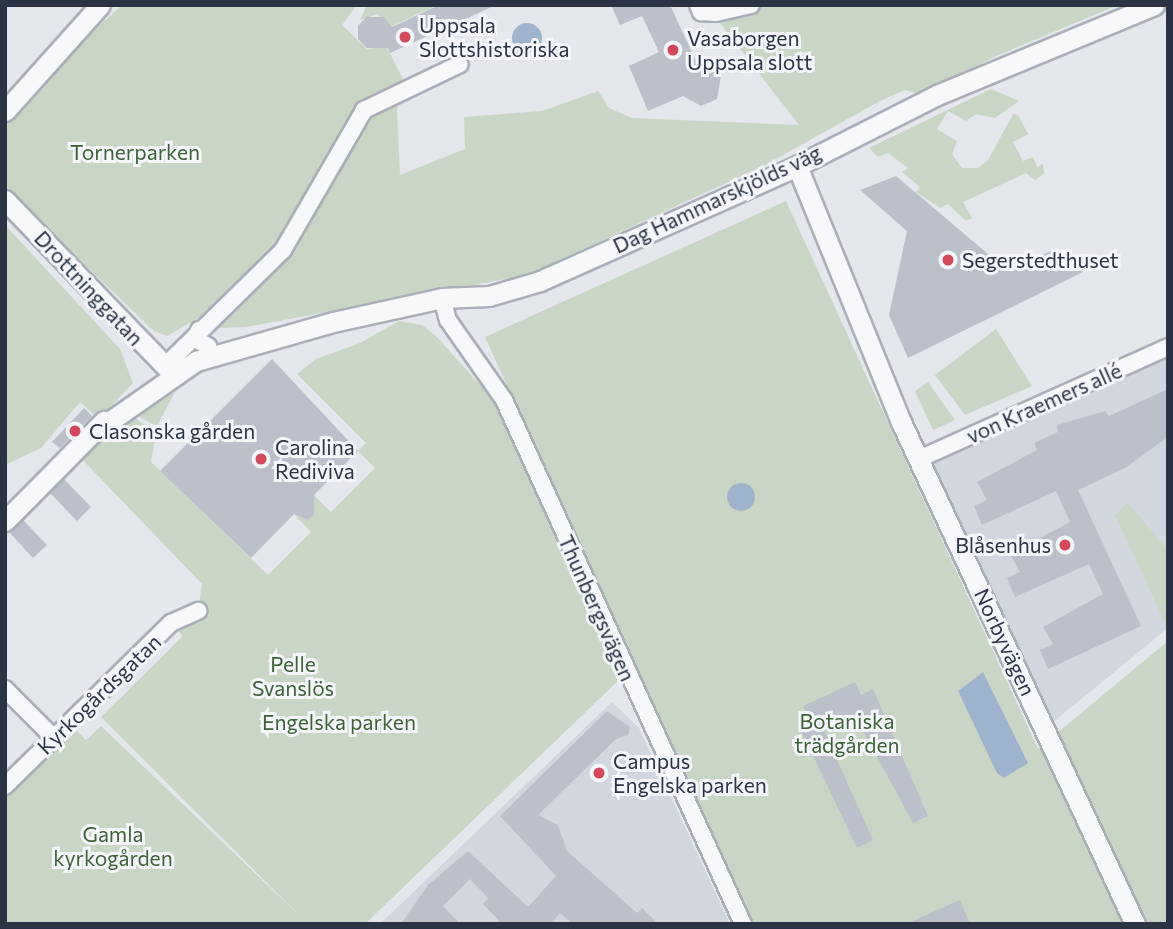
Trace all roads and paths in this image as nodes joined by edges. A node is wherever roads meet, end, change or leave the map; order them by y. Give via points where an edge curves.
1 (100, 5) edge
2 (698, 5) edge
3 (751, 5) edge
4 (1154, 5) edge
5 (460, 64) dead end
6 (5, 111) edge
7 (797, 166) junction
8 (5, 200) edge
9 (442, 298) junction
10 (204, 338) junction
11 (263, 339) junction
12 (1168, 347) edge
13 (169, 370) junction
14 (919, 459) junction
15 (5, 521) edge
16 (198, 611) dead end
17 (5, 689) edge
18 (54, 738) junction
19 (5, 786) edge
20 (743, 924) edge
21 (1135, 924) edge

1 - 6 street
2 - 3 street via 701,12 716,13
4 - 7 street, Dag Hammarskjölds väg via 937,94
5 - 10 street via 365,110 283,250
7 - 9 street, Dag Hammarskjölds väg via 540,281 489,296
7 - 14 street, Norbyvägen via 832,263
8 - 13 street, Drottninggatan
9 - 11 street, Dag Hammarskjölds väg
9 - 20 street, Thunbergsvägen via 448,320 504,400
10 - 11 street, Dag Hammarskjölds väg
10 - 13 street, Dag Hammarskjölds väg
11 - 13 street, Dag Hammarskjölds väg
12 - 14 street, von Kraemers allé
13 - 15 street via 118,404
14 - 21 street, Norbyvägen
16 - 18 street, Kyrkogårdsgatan via 171,623
17 - 18 street
18 - 19 street, Kyrkogårdsgatan

